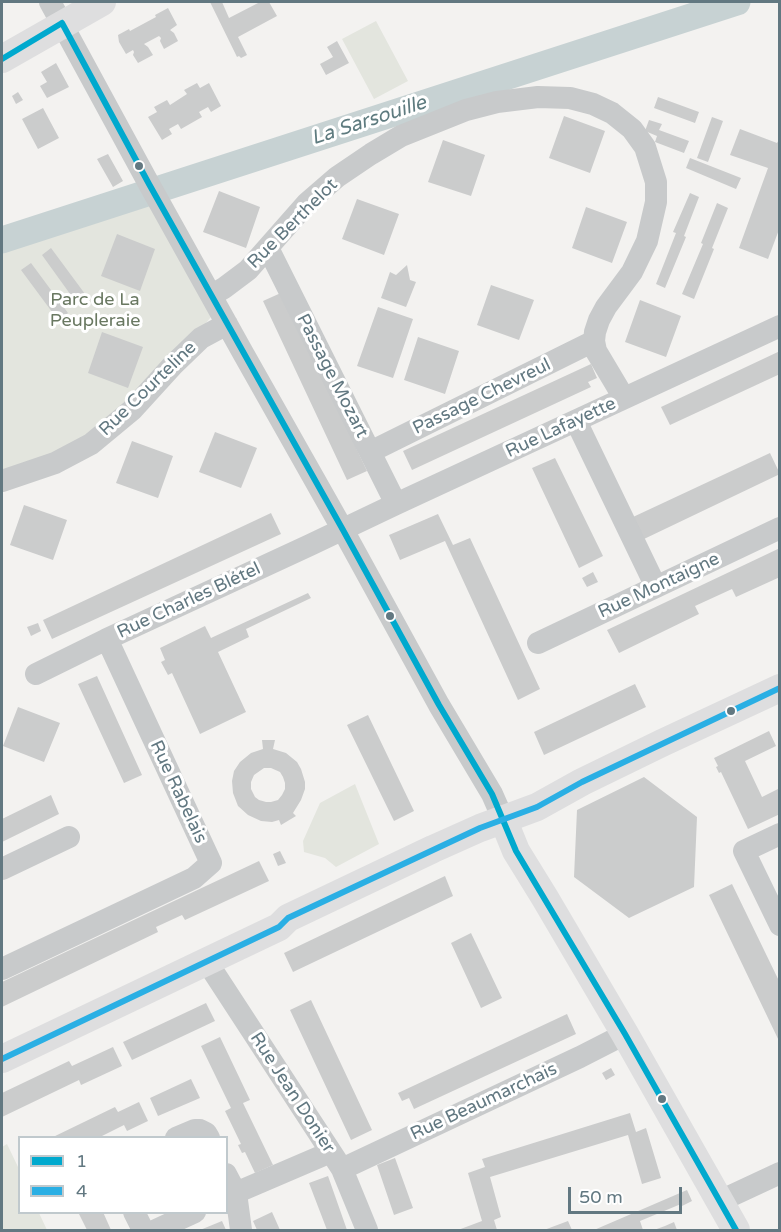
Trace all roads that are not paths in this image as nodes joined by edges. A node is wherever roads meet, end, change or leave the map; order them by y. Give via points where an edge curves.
1 (102, 2) edge
2 (56, 13) edge
3 (2, 59) edge
4 (268, 248) junction
5 (212, 295) junction
6 (227, 324) junction
7 (780, 326) edge
8 (594, 341) junction
9 (624, 399) junction
10 (576, 420) junction
11 (370, 452) junction
12 (2, 481) edge
13 (396, 504) junction
14 (780, 528) edge
15 (343, 530) junction
16 (656, 587) junction
17 (107, 639) junction
18 (538, 643) dead end
19 (36, 674) dead end
20 (780, 688) edge
21 (503, 819) junction
22 (780, 834) edge
23 (69, 837) dead end
24 (2, 869) edge
25 (780, 925) edge
26 (207, 962) junction
27 (2, 969) edge
28 (626, 1034) junction
29 (2, 1059) edge
30 (179, 1136) edge
31 (208, 1136) edge
32 (337, 1161) junction
33 (780, 1173) edge
34 (230, 1188) edge
35 (720, 1201) junction
36 (135, 1214) edge
37 (191, 1214) edge
38 (143, 1230) edge
39 (156, 1230) edge
40 (241, 1230) edge
41 (367, 1230) edge
42 (736, 1230) edge

1 - 2 main road
2 - 3 main road
2 - 5 street
4 - 5 street, Rue Berthelot via 248,270
4 - 8 street, Rue Berthelot via 307,203 337,177 401,136 497,102 538,97 570,98 593,104 632,129 645,147 656,182 656,202 647,241 632,272 599,320
4 - 11 street, Passage Mozart
5 - 6 street
6 - 12 street, Rue Courteline via 201,338 132,410 91,444 55,463
6 - 15 street
7 - 9 street, Rue Lafayette
8 - 9 street
8 - 11 street, Passage Chevreul
9 - 10 street, Rue Lafayette
10 - 13 street, Rue Lafayette
10 - 16 street
11 - 13 street, Passage Mozart
13 - 15 street, Rue Lafayette
14 - 16 street, Rue Montaigne
15 - 17 street, Rue Charles Blétel
15 - 21 street
16 - 18 street, Rue Montaigne
17 - 19 street, Rue Charles Blétel
17 - 27 street, Rue Rabelais via 211,862 194,878
20 - 21 main road via 537,807
21 - 26 main road via 288,918 279,927
21 - 28 main road via 516,851
22 - 25 street via 744,851
23 - 24 street
26 - 29 main road
26 - 32 street, Rue Jean Donier
28 - 32 street, Rue Beaumarchais
28 - 35 main road
30 - 31 street via 200,1130
32 - 34 street, Rue Beaumarchais
32 - 41 street, Rue Jean Donier
33 - 35 street
34 - 40 street
35 - 42 main road
36 - 38 street
37 - 39 street

